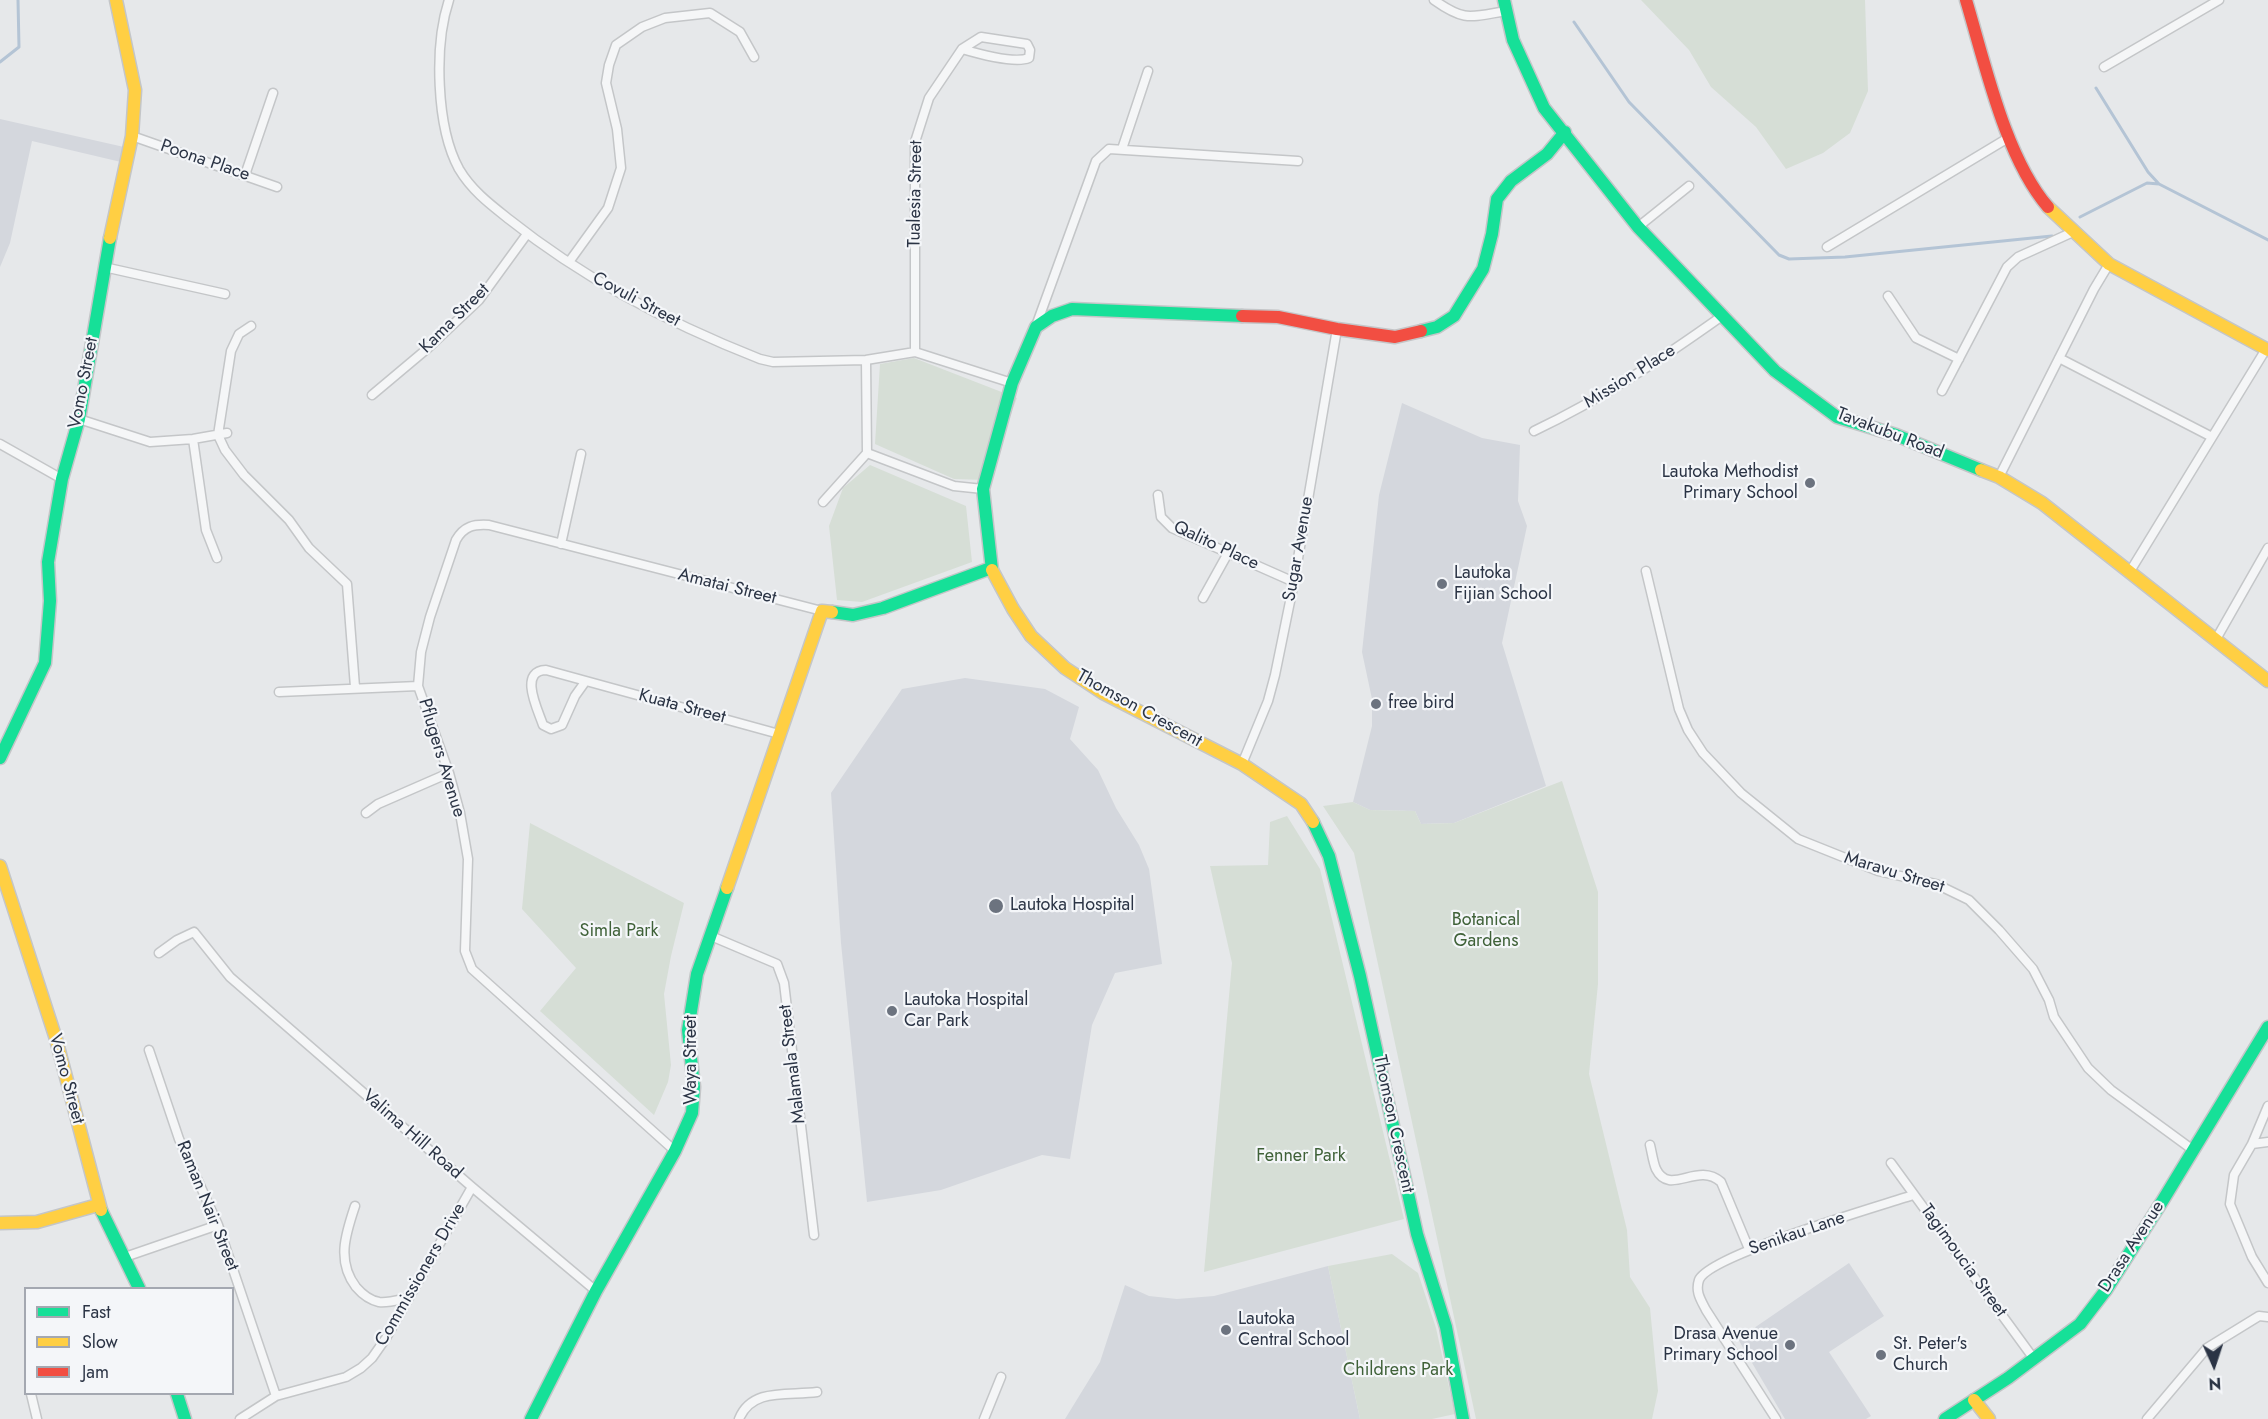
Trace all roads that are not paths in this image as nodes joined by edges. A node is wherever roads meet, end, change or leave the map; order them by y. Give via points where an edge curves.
1 (116, 0) edge
2 (449, 0) edge
3 (1434, 0) edge
4 (1966, 0) edge
5 (2219, 0) edge
6 (1505, 6) edge
7 (962, 49) junction
8 (754, 57) dead end
9 (2104, 67) dead end
10 (1148, 71) dead end
11 (273, 93) dead end
12 (1565, 132) junction
13 (132, 136) junction
14 (2008, 138) junction
15 (1122, 149) junction
16 (1298, 160) dead end
17 (245, 175) junction
18 (1689, 186) dead end
19 (277, 187) dead end
20 (1638, 227) junction
21 (2073, 232) junction
22 (527, 234) junction
23 (1827, 247) dead end
24 (569, 262) junction
25 (2109, 264) junction
26 (104, 267) junction
27 (225, 294) dead end
28 (1888, 296) dead end
29 (1722, 316) junction
30 (251, 326) dead end
31 (1036, 327) junction
32 (1337, 329) junction
33 (2267, 349) edge
34 (915, 352) junction
35 (2059, 358) junction
36 (1959, 359) junction
37 (866, 360) junction
38 (1012, 383) junction
39 (1942, 391) dead end
40 (372, 395) dead end
41 (78, 419) junction
42 (1534, 431) dead end
43 (223, 434) junction
44 (2212, 436) junction
45 (193, 439) junction
46 (0, 444) edge
47 (867, 453) junction
48 (581, 454) dead end
49 (1999, 477) junction
50 (62, 478) junction
51 (983, 489) junction
52 (1158, 495) dead end
53 (823, 502) dead end
54 (460, 532) joint
55 (561, 544) junction
56 (2268, 548) edge
57 (1228, 553) junction
58 (217, 558) dead end
59 (991, 568) junction
60 (1646, 571) dead end
61 (2129, 573) junction
62 (1294, 582) junction
63 (1203, 598) dead end
64 (822, 611) junction
65 (2215, 641) junction
66 (2268, 681) edge
67 (585, 682) junction
68 (418, 686) junction
69 (355, 687) junction
70 (279, 692) dead end
71 (779, 734) junction
72 (0, 758) edge
73 (1242, 764) junction
74 (449, 773) junction
75 (366, 813) dead end
76 (0, 866) edge
77 (711, 936) junction
78 (159, 953) dead end
79 (2268, 1027) edge
80 (149, 1050) dead end
81 (2268, 1106) edge
82 (2268, 1142) edge
83 (2252, 1144) junction
84 (1650, 1145) dead end
85 (2193, 1150) junction
86 (675, 1151) junction
87 (1891, 1163) dead end
88 (472, 1187) junction
89 (1913, 1195) junction
90 (98, 1205) junction
91 (355, 1206) dead end
92 (0, 1223) edge
93 (218, 1225) junction
94 (814, 1235) dead end
95 (1749, 1249) junction
96 (125, 1257) junction
97 (2268, 1283) edge
98 (139, 1287) edge
99 (596, 1291) junction
100 (407, 1298) junction
101 (2268, 1317) edge
102 (2034, 1359) junction
103 (1001, 1377) dead end
104 (817, 1392) dead end
105 (32, 1395) edge
106 (177, 1395) edge
107 (276, 1396) junction
108 (1974, 1400) junction
109 (37, 1419) edge
110 (185, 1419) edge
111 (240, 1419) edge
112 (531, 1419) edge
113 (739, 1419) edge
114 (984, 1419) edge
115 (1463, 1419) edge
116 (1776, 1419) edge
117 (1945, 1419) edge
118 (1989, 1419) edge
119 (2147, 1419) edge

1 - 13 main road, Vomo Street via 135,90
2 - 22 street, Covuli Street via 443,17 440,57 443,118 450,143 459,168 477,194
3 - 6 street via 1466,18
4 - 14 main road
5 - 9 street
6 - 12 main road, Tavakubu Road via 1513,40 1544,108
7 - 7 street via 1023,60 1029,58 1030,50 1027,44 981,37
7 - 34 street, Tualesia Street via 929,98 915,142
8 - 24 street via 740,32 710,13 665,18 642,27 616,45 606,83 621,168 608,208
10 - 15 street
11 - 17 street
12 - 20 main road, Tavakubu Road
12 - 32 main road via 1547,154 1511,181 1497,199 1483,269 1454,316 1437,327 1395,337
13 - 17 street, Poona Place
13 - 26 main road, Vomo Street
14 - 21 main road via 2046,205
14 - 23 street
15 - 16 street
15 - 31 street via 1109,150 1096,161
17 - 19 street, Poona Place
18 - 20 street
20 - 29 main road, Tavakubu Road
21 - 25 main road
21 - 36 street via 2018,257 2007,267
22 - 24 street, Covuli Street
22 - 40 street, Kama Street via 479,300
24 - 37 street, Covuli Street via 652,311 760,359
25 - 33 main road
25 - 35 street
26 - 27 street
26 - 41 main road, Vomo Street
28 - 36 street via 1916,338
29 - 42 street, Mission Place via 1649,368 1581,409
29 - 49 main road, Tavakubu Road via 1775,371 1837,417 1896,435
30 - 43 street via 239,334 231,351
31 - 32 main road via 1072,309 1278,317
31 - 38 main road, Thomson Crescent
32 - 62 street, Sugar Avenue
33 - 44 street
34 - 37 street, Covuli Street
34 - 38 street, Covuli Street
35 - 44 street
35 - 49 street
36 - 39 street
37 - 47 street
38 - 51 main road, Thomson Crescent
41 - 45 street via 150,442
41 - 50 main road, Vomo Street
43 - 45 street
43 - 69 street via 225,450 244,475 347,584
44 - 61 street
45 - 58 street via 206,530
46 - 50 street
47 - 51 street via 954,486
47 - 53 street
48 - 55 street
49 - 61 main road, Tavakubu Road via 2042,503
50 - 72 main road, Vomo Street via 48,562 50,601 45,663
51 - 59 main road, Thomson Crescent
52 - 57 street, Qalito Place via 1158,510 1164,523
54 - 55 street, Amatai Street via 474,524 489,525
54 - 68 street, Pflugers Avenue via 430,617
55 - 64 street, Amatai Street
56 - 65 street
57 - 62 street, Qalito Place
57 - 63 street
59 - 64 main road, Amatai Street via 883,608 853,615
59 - 73 main road, Thomson Crescent via 1031,636 1065,668 1103,693
60 - 85 street, Maravu Street via 1678,709 1703,753 1741,793 1798,839 1878,871 1936,884 1969,900 2033,969 2054,1017 2088,1068 2111,1090
61 - 65 main road, Tavakubu Road
62 - 73 street, Sugar Avenue via 1268,701
64 - 71 main road, Waya Street
65 - 66 main road, Tavakubu Road
67 - 67 street, Kuata Street via 546,670 533,674 531,689 543,725 551,729 562,725
67 - 71 street, Kuata Street
68 - 69 street
68 - 74 street, Pflugers Avenue
69 - 70 street
71 - 77 main road, Waya Street
73 - 115 main road, Thomson Crescent via 1301,804 1329,856 1417,1234 1446,1327
74 - 75 street
74 - 86 street, Pflugers Avenue via 468,859 465,951 472,969
76 - 90 main road, Vomo Street via 56,1039
77 - 86 main road, Waya Street via 697,974 688,1030 694,1087 692,1113
77 - 94 street, Malamala Street via 777,963 784,983
78 - 88 street, Valima Hill Road via 195,932 230,977
79 - 85 main road, Drasa Avenue
80 - 93 street, Raman Nair Street via 179,1139
81 - 83 street
82 - 83 street
83 - 97 street via 2234,1174 2230,1204 2252,1257
84 - 95 street via 1655,1168 1662,1177 1679,1180 1701,1174 1712,1175 1721,1182
85 - 102 main road, Drasa Avenue via 2106,1290 2080,1324
86 - 99 main road, Waya Street
87 - 89 street, Tagimoucia Street
88 - 99 street, Valima Hill Road
88 - 100 street, Commissioners Drive
89 - 95 street, Senikau Lane
89 - 102 street, Tagimoucia Street
90 - 92 main road via 37,1221
90 - 96 main road, Vomo Street
91 - 100 street via 344,1246 349,1275 369,1299 387,1302
93 - 96 street
93 - 107 street, Raman Nair Street
95 - 116 street, Senikau Lane via 1706,1271 1697,1293
96 - 98 main road, Vomo Street
99 - 112 main road, Waya Street
100 - 107 street, Commissioners Drive via 386,1338 361,1368 325,1384
101 - 119 street via 2259,1316 2207,1348
102 - 108 main road, Drasa Avenue
103 - 114 street
104 - 113 street via 764,1396 748,1404
105 - 109 street
106 - 110 main road
107 - 111 street, Commissioners Drive
108 - 117 main road, Drasa Avenue
108 - 118 main road

